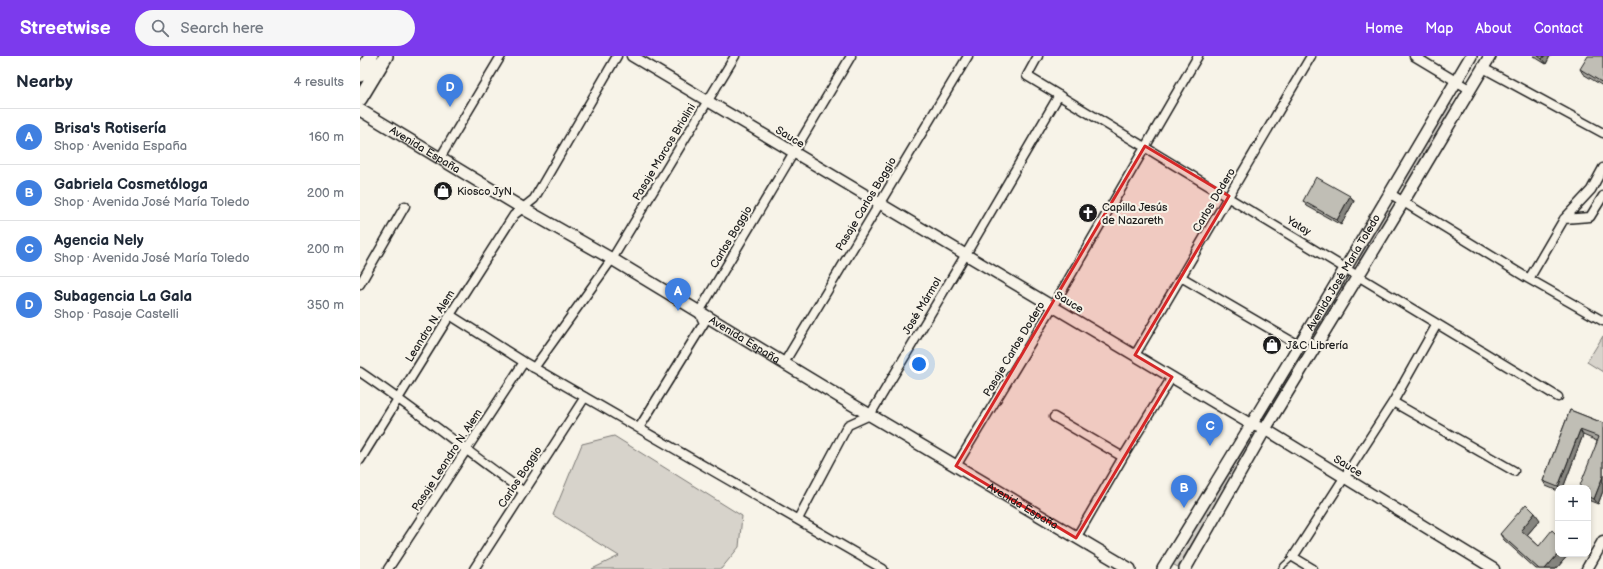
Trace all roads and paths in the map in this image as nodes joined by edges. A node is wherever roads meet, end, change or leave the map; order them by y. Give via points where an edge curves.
1 (371, 56) edge
2 (386, 56) edge
3 (501, 56) edge
4 (617, 56) edge
5 (632, 56) edge
6 (735, 56) edge
7 (851, 56) edge
8 (968, 56) edge
9 (1038, 56) edge
10 (1198, 56) edge
11 (1311, 56) edge
12 (1414, 56) edge
13 (1471, 56) edge
14 (1490, 56) edge
15 (1483, 68) junction
16 (360, 75) edge
17 (1456, 81) junction
18 (1469, 89) junction
19 (1059, 94) junction
20 (360, 99) edge
21 (707, 102) junction
22 (360, 110) edge
23 (1603, 133) edge
24 (1145, 146) junction
25 (793, 153) junction
26 (440, 158) junction
27 (1603, 168) edge
28 (1389, 193) junction
29 (1229, 196) junction
30 (1603, 196) edge
31 (1403, 202) junction
32 (879, 203) junction
33 (405, 206) dead end
34 (524, 209) junction
35 (1564, 219) junction
36 (966, 254) junction
37 (612, 259) junction
38 (1345, 267) junction
39 (1358, 276) junction
40 (1181, 277) junction
41 (1529, 279) junction
42 (360, 284) edge
43 (1053, 306) junction
44 (699, 312) junction
45 (450, 315) junction
46 (1603, 321) edge
47 (1437, 324) junction
48 (1298, 345) junction
49 (1135, 355) junction
50 (524, 362) junction
51 (784, 363) junction
52 (534, 368) junction
53 (360, 372) edge
54 (1172, 377) junction
55 (585, 397) junction
56 (1558, 397) dead end
57 (399, 399) junction
58 (1393, 402) junction
59 (870, 415) junction
60 (1054, 417) dead end
61 (1252, 425) junction
62 (639, 428) junction
63 (1265, 429) junction
64 (466, 451) junction
65 (1123, 457) junction
66 (360, 460) edge
67 (956, 466) junction
68 (1514, 472) dead end
69 (1345, 478) junction
70 (524, 492) junction
71 (798, 519) junction
72 (1076, 538) junction
73 (1603, 541) edge
74 (1293, 557) junction
75 (1491, 568) edge
76 (388, 569) edge
77 (474, 569) edge
78 (883, 569) edge
79 (1130, 569) edge
80 (1163, 569) edge
81 (1185, 569) edge
82 (1281, 569) edge
83 (1313, 569) edge
84 (1586, 569) edge

1 - 16 main road
2 - 20 main road
3 - 26 street
4 - 34 street, Leandro N. Alem via 534,199
5 - 21 street, Sauce
6 - 21 street, Pasaje Marcos Briolini
7 - 25 street, Carlos Boggio
8 - 32 street, Pasaje Carlos Boggio
9 - 19 street, Yatay via 1027,76
10 - 24 street, Pasaje Carlos Dodero
11 - 29 street, Carlos Dodero
12 - 17 street
13 - 17 main road, Avenida José María Toledo
14 - 15 main road, Avenida José María Toledo
15 - 18 main road, Avenida José María Toledo
15 - 23 street
17 - 18 street
17 - 28 main road, Avenida José María Toledo
18 - 31 main road, Avenida José María Toledo
19 - 24 street, Yatay
19 - 36 street, José Mármol
21 - 25 street, Sauce
21 - 37 street, Pasaje Marcos Briolini
22 - 26 main road, Avenida España
24 - 29 street, Yatay
24 - 43 street, Pasaje Carlos Dodero via 1142,156
25 - 32 street, Sauce
25 - 44 street, Carlos Boggio
26 - 34 main road, Avenida España
27 - 35 street via 1591,190
28 - 31 street
28 - 38 main road, Avenida José María Toledo
29 - 38 street, Yatay
29 - 40 street, Carlos Dodero
30 - 35 street via 1590,217
31 - 39 main road, Avenida José María Toledo
31 - 41 street
32 - 36 street, Sauce
32 - 51 street, Pasaje Carlos Boggio
33 - 42 street
34 - 37 main road, Avenida España
34 - 45 street, Leandro N. Alem via 514,215
35 - 41 street
36 - 43 street, Sauce
36 - 59 street, José Mármol
37 - 44 main road, Avenida España
37 - 52 street
38 - 39 street, Yatay
38 - 48 main road, Avenida José María Toledo
39 - 47 street, Yatay
39 - 63 main road, Avenida José María Toledo
40 - 48 street
40 - 49 street, Carlos Dodero
41 - 46 street
43 - 49 street, Sauce
43 - 67 street, Pasaje Carlos Dodero
44 - 51 main road, Avenida España
44 - 62 street via 704,324
45 - 50 street
45 - 57 street, Leandro N. Alem
47 - 56 street, Yatay
47 - 58 street
48 - 61 main road, Avenida José María Toledo
49 - 54 street, Sauce
50 - 52 street
50 - 64 street, Pasaje Leandro N. Alem
51 - 59 main road, Avenida España
52 - 55 street
53 - 57 street
54 - 61 street, Sauce
54 - 65 street
55 - 62 street
55 - 70 street, Carlos Boggio
57 - 64 street
57 - 66 street, Leandro N. Alem
58 - 68 street
58 - 69 street
59 - 67 main road, Avenida España
59 - 71 street via 848,425
60 - 65 street
61 - 63 street, Sauce
61 - 80 main road, Avenida José María Toledo
62 - 71 street
63 - 69 street, Sauce
63 - 81 main road, Avenida José María Toledo
64 - 70 street
64 - 76 street, Pasaje Leandro N. Alem
65 - 72 street
67 - 72 main road, Avenida España
69 - 74 street
69 - 75 street, Sauce
70 - 77 street, Carlos Boggio
71 - 78 street
72 - 79 main road, Avenida España
73 - 84 street
74 - 82 lane
74 - 83 street

